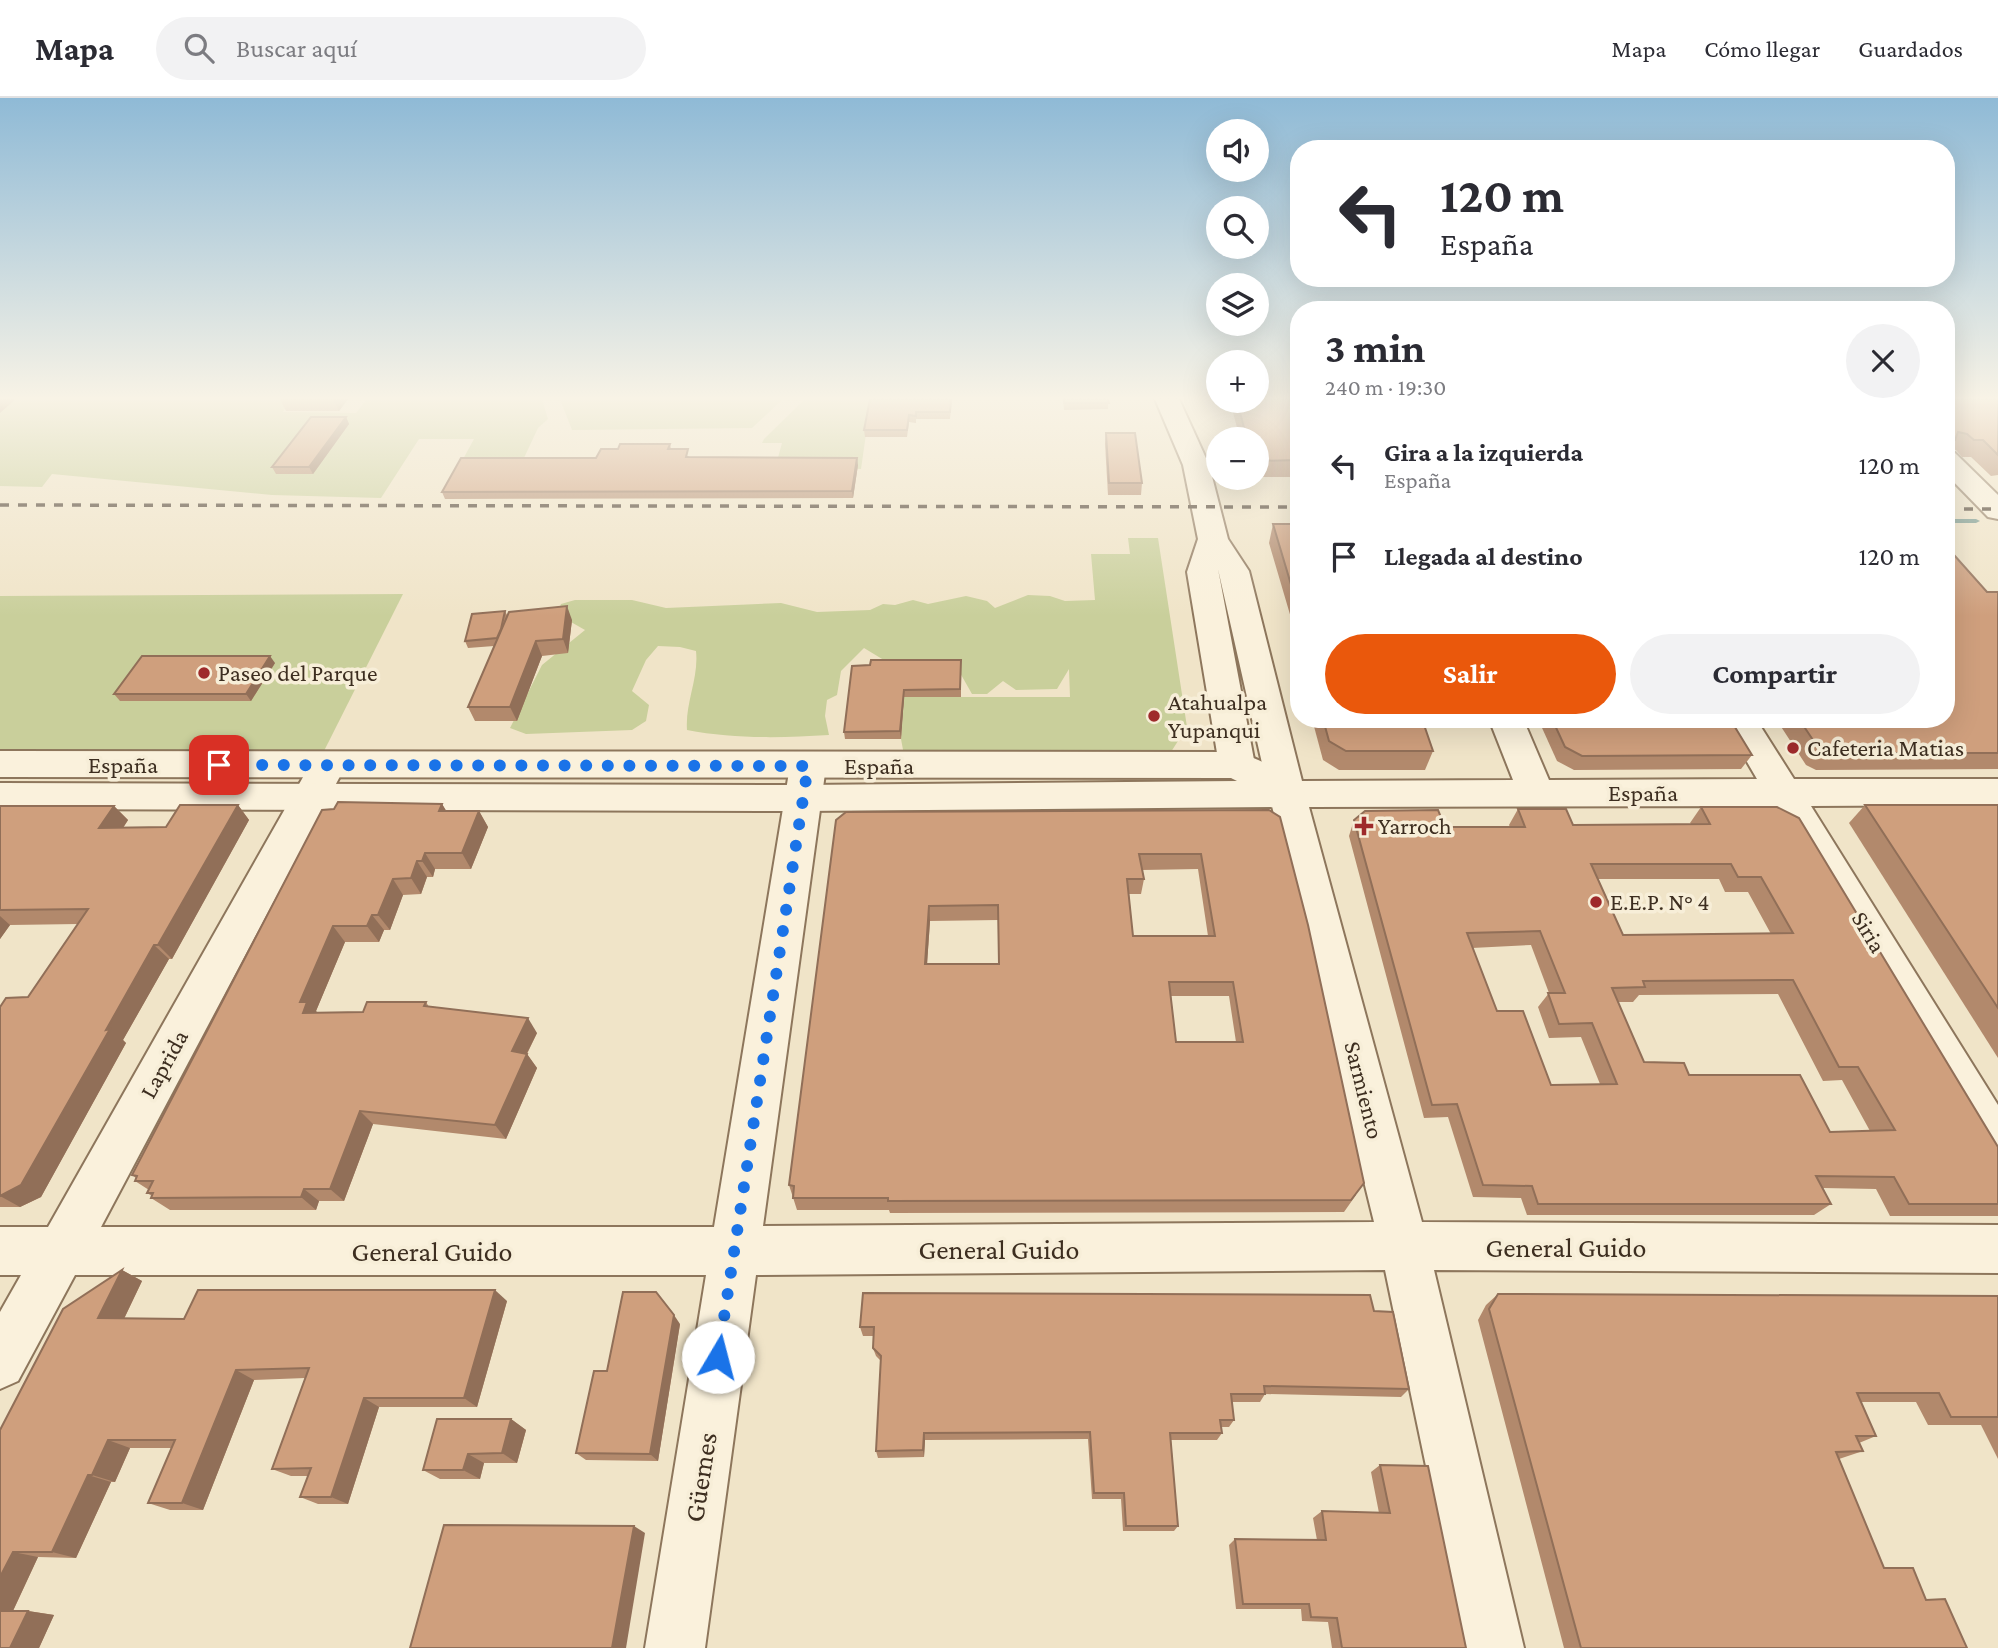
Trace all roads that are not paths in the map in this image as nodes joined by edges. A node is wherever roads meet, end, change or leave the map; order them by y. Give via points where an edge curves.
1 (1198, 471) edge
2 (1958, 471) edge
3 (1998, 511) edge
4 (1213, 539) junction
5 (1510, 728) edge
6 (1745, 728) edge
7 (0, 764) edge
8 (1237, 765) junction
9 (319, 780) junction
10 (805, 782) junction
11 (1784, 792) junction
12 (1998, 792) edge
13 (1287, 794) junction
14 (1537, 794) junction
15 (0, 796) edge
16 (1998, 1146) edge
17 (1404, 1246) junction
18 (1998, 1249) edge
19 (63, 1250) junction
20 (0, 1251) edge
21 (734, 1251) junction
22 (0, 1363) edge
23 (674, 1648) edge
24 (1494, 1648) edge

1 - 4 street, Sarmiento
2 - 3 street
4 - 8 street via 1202,572
4 - 13 street, Sarmiento via 1234,571
5 - 14 street
6 - 11 street, Siria
7 - 9 street, España
8 - 10 street, España
8 - 13 street
9 - 10 street, España
9 - 15 street, España
9 - 19 street, Laprida
10 - 13 street, España
10 - 21 street, Güemes
11 - 12 street, España
11 - 14 street, España
11 - 16 street, Siria
13 - 14 street, España
13 - 17 street, Sarmiento
17 - 18 street, General Guido
17 - 21 street, General Guido
17 - 24 street, Sarmiento
19 - 20 street, General Guido
19 - 21 street, General Guido
19 - 22 street, Laprida
21 - 23 street, Güemes

